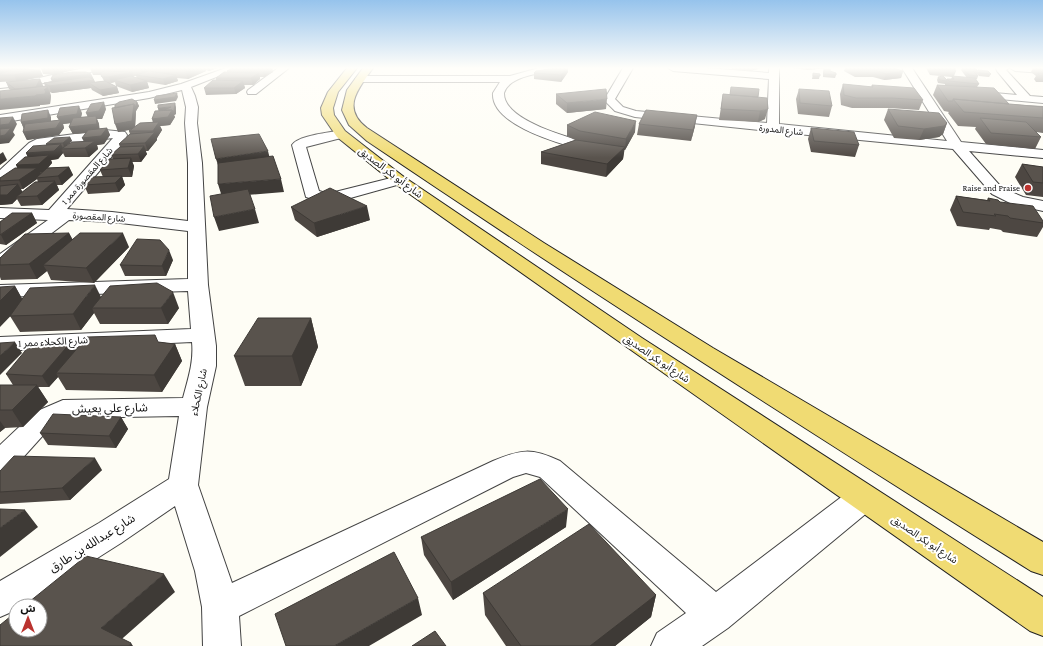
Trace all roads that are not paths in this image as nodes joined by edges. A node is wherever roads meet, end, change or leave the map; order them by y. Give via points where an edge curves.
1 (131, 98) edge
2 (190, 98) edge
3 (331, 98) edge
4 (349, 98) edge
5 (498, 98) edge
6 (610, 98) edge
7 (773, 98) edge
8 (927, 98) edge
9 (1027, 98) edge
10 (1043, 100) edge
11 (51, 112) junction
12 (0, 119) edge
13 (774, 129) junction
14 (341, 134) junction
15 (957, 146) junction
16 (608, 153) edge
17 (1043, 154) edge
18 (0, 178) edge
19 (399, 180) junction
20 (1043, 206) edge
21 (0, 213) edge
22 (61, 214) junction
23 (197, 227) junction
24 (0, 263) edge
25 (198, 285) junction
26 (0, 290) edge
27 (203, 335) junction
28 (0, 344) edge
29 (194, 407) junction
30 (0, 464) edge
31 (183, 485) junction
32 (863, 498) junction
33 (1043, 560) edge
34 (0, 600) edge
35 (220, 607) junction
36 (715, 615) junction
37 (1043, 618) edge
38 (222, 646) edge
39 (670, 646) edge

1 - 11 street
2 - 23 street, شارع الكحلاء
3 - 14 main road, شارع أبو بكر الصديق via 327,108 328,115
4 - 33 main road, شارع أبو بكر الصديق via 350,117 372,138 592,281 893,470
5 - 16 street via 520,122 540,133
6 - 13 street, شارع المدورة via 609,100 619,109 650,117
7 - 13 street
8 - 15 street
9 - 10 street
11 - 12 street
11 - 12 street
13 - 15 street, شارع المدورة
14 - 19 main road, شارع أبو بكر الصديق
14 - 19 street via 298,145 312,194 326,198 336,197
15 - 17 street, شارع المدورة
15 - 20 street via 997,191 1018,201
18 - 22 street, شارع المقصورة ممر 1 via 34,146 42,142 110,133 121,135
19 - 32 main road, شارع أبو بكر الصديق
21 - 22 street, شارع المقصورة
22 - 23 street, شارع المقصورة
22 - 24 street, شارع المقصورة ممر 1
23 - 25 street, شارع الكحلاء
25 - 26 street
25 - 27 street, شارع الكحلاء
27 - 28 street, شارع الكحلاء ممر 1
27 - 29 street, شارع الكحلاء via 204,366
29 - 30 street, شارع علي يعيش via 64,409 40,422
29 - 31 street, شارع الكحلاء
31 - 34 street, شارع عبدالله بن طارق
31 - 35 street, شارع الكحلاء via 212,571
32 - 36 street
32 - 37 main road, شارع أبو بكر الصديق
35 - 36 street via 503,469 521,461 534,461 550,469
35 - 38 street, شارع الكحلاء
36 - 39 street

